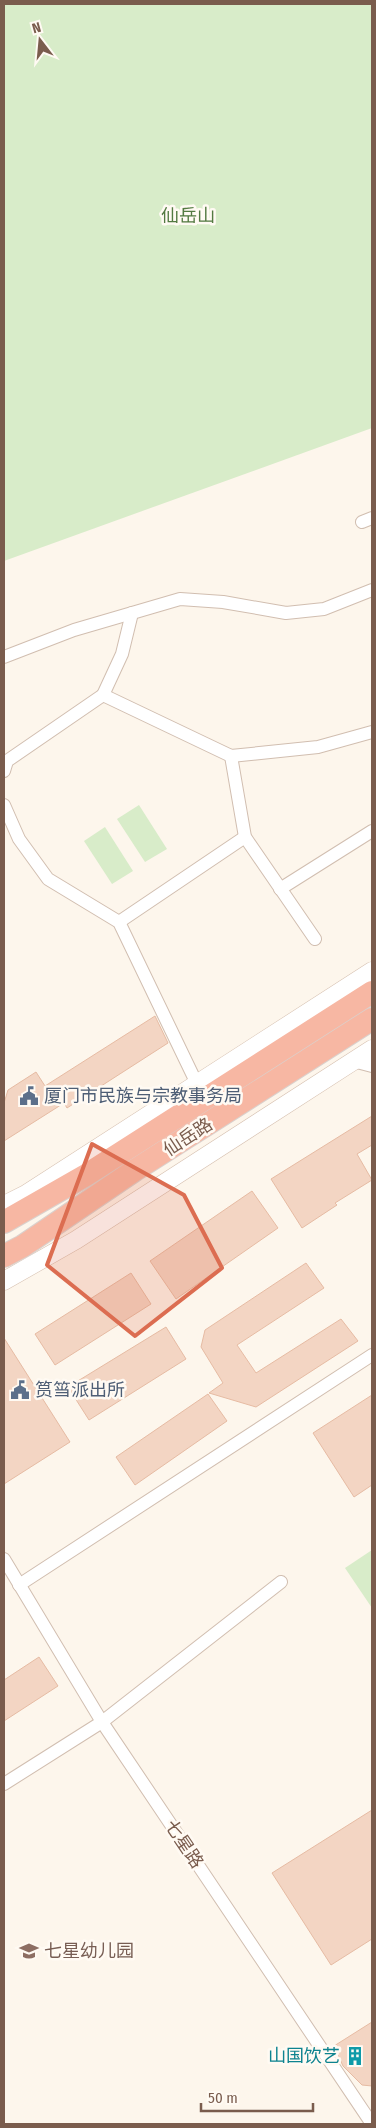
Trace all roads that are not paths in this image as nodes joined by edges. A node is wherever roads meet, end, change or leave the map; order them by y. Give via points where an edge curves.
1 (372, 590) edge
2 (132, 613) junction
3 (4, 658) edge
4 (103, 695) junction
5 (372, 732) edge
6 (231, 756) junction
7 (4, 772) edge
8 (4, 805) edge
9 (372, 830) edge
10 (244, 837) junction
11 (280, 889) junction
12 (119, 922) junction
13 (315, 939) dead end
14 (372, 971) edge
15 (372, 992) edge
16 (372, 1019) edge
17 (372, 1049) edge
18 (353, 1061) junction
19 (372, 1066) edge
20 (196, 1084) junction
21 (4, 1205) edge
22 (4, 1222) edge
23 (4, 1256) edge
24 (4, 1281) edge
25 (372, 1355) edge
26 (4, 1559) edge
27 (280, 1582) dead end
28 (19, 1585) junction
29 (102, 1722) junction
30 (4, 1784) edge
31 (372, 2124) edge

1 - 2 street via 324,609 286,613 223,602 180,599
2 - 3 street via 74,630
2 - 4 street via 122,654
4 - 6 street
4 - 7 street via 7,761
5 - 6 street via 318,747
6 - 10 street
8 - 12 street via 19,839 48,879
9 - 11 street
10 - 11 street
10 - 12 street
11 - 13 street
12 - 20 street
14 - 20 main road
15 - 22 highway, 仙岳路 via 86,1175
16 - 23 highway, 仙岳路
17 - 18 main road
18 - 19 street
18 - 24 main road via 76,1240
20 - 21 main road
25 - 28 street
26 - 28 street, 七星路
27 - 29 street
28 - 29 street, 七星路
29 - 30 street
29 - 31 street, 七星路

